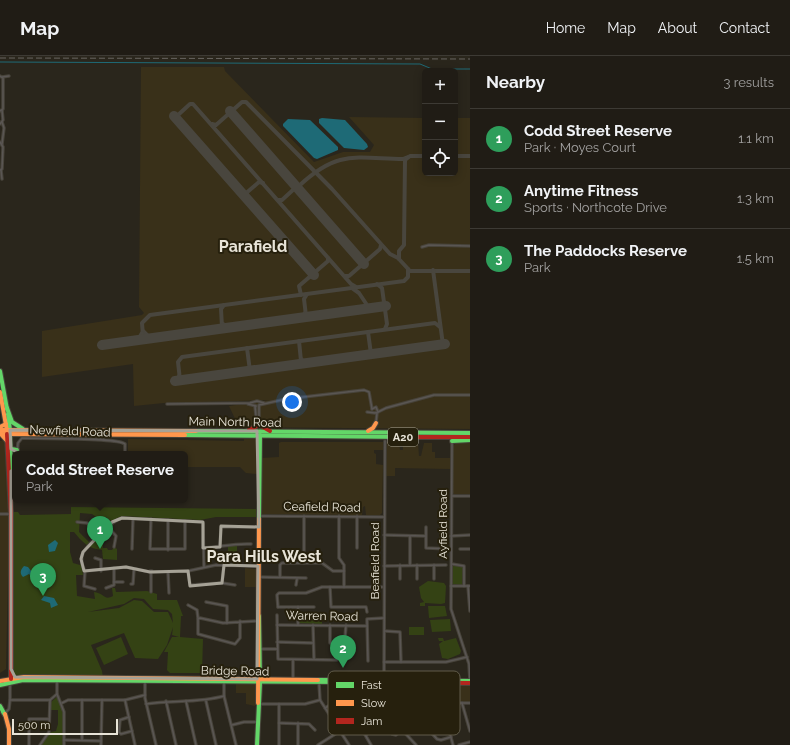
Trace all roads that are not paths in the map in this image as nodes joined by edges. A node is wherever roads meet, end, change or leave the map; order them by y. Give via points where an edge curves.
1 (9, 76) dead end
2 (1, 77) edge
3 (1, 97) edge
4 (1, 111) edge
5 (1, 123) edge
6 (0, 142) edge
7 (2, 144) junction
8 (0, 170) edge
9 (2, 179) dead end
10 (470, 246) edge
11 (422, 247) dead end
12 (0, 371) edge
13 (0, 392) edge
14 (470, 395) edge
15 (370, 400) junction
16 (259, 401) junction
17 (254, 402) junction
18 (244, 403) junction
19 (266, 403) junction
20 (167, 404) dead end
21 (259, 405) junction
22 (255, 406) junction
23 (7, 408) junction
24 (376, 408) junction
25 (386, 408) junction
26 (372, 409) junction
27 (377, 412) junction
28 (373, 413) junction
29 (259, 420) junction
30 (376, 422) junction
31 (6, 424) junction
32 (257, 426) junction
33 (27, 430) junction
34 (0, 431) edge
35 (245, 431) junction
36 (272, 432) junction
37 (366, 432) junction
38 (380, 432) junction
39 (470, 433) edge
40 (8, 435) junction
41 (259, 436) junction
42 (470, 439) edge
43 (385, 441) dead end
44 (452, 441) joint
45 (11, 449) junction
46 (15, 451) edge
47 (17, 451) edge
48 (125, 451) edge
49 (10, 457) junction
50 (12, 470) edge
51 (451, 496) junction
52 (470, 496) edge
53 (0, 514) edge
54 (11, 514) junction
55 (259, 516) junction
56 (304, 516) junction
57 (339, 516) junction
58 (357, 516) junction
59 (384, 517) junction
60 (133, 519) junction
61 (151, 519) junction
62 (168, 520) junction
63 (185, 521) junction
64 (77, 522) dead end
65 (108, 526) junction
66 (259, 526) junction
67 (426, 527) dead end
68 (441, 528) dead end
69 (101, 534) junction
70 (384, 535) junction
71 (470, 535) edge
72 (410, 536) junction
73 (425, 536) junction
74 (451, 536) junction
75 (251, 544) dead end
76 (114, 547) dead end
77 (220, 547) junction
78 (203, 548) junction
79 (357, 548) dead end
80 (441, 549) junction
81 (451, 549) junction
82 (460, 549) dead end
83 (470, 549) edge
84 (132, 550) dead end
85 (168, 550) junction
86 (95, 558) dead end
87 (304, 563) junction
88 (452, 564) junction
89 (224, 565) junction
90 (400, 565) junction
91 (410, 565) junction
92 (258, 566) junction
93 (384, 566) junction
94 (416, 566) junction
95 (434, 566) junction
96 (446, 566) dead end
97 (204, 567) junction
98 (114, 568) junction
99 (134, 569) junction
100 (85, 571) junction
101 (101, 571) junction
102 (188, 571) junction
103 (344, 571) junction
104 (151, 572) junction
105 (168, 572) junction
106 (400, 575) junction
107 (403, 575) dead end
108 (417, 575) junction
109 (420, 575) dead end
110 (258, 577) junction
111 (280, 577) junction
112 (297, 578) junction
113 (306, 578) dead end
114 (417, 578) dead end
115 (400, 579) dead end
116 (434, 579) dead end
117 (114, 582) junction
118 (123, 582) dead end
119 (222, 583) junction
120 (131, 584) dead end
121 (235, 585) dead end
122 (296, 585) dead end
123 (451, 586) junction
124 (464, 586) junction
125 (469, 586) edge
126 (330, 587) junction
127 (344, 587) junction
128 (383, 587) junction
129 (106, 588) dead end
130 (95, 589) dead end
131 (314, 590) junction
132 (151, 592) dead end
133 (168, 593) dead end
134 (315, 593) dead end
135 (206, 602) dead end
136 (188, 605) dead end
137 (278, 607) junction
138 (298, 607) junction
139 (314, 607) dead end
140 (276, 610) dead end
141 (470, 611) edge
142 (367, 612) dead end
143 (277, 615) dead end
144 (198, 618) junction
145 (384, 618) junction
146 (240, 621) junction
147 (258, 621) junction
148 (227, 623) junction
149 (277, 625) junction
150 (298, 625) junction
151 (313, 625) junction
152 (330, 625) junction
153 (346, 625) junction
154 (367, 626) junction
155 (385, 631) junction
156 (348, 640) dead end
157 (277, 642) junction
158 (313, 643) junction
159 (330, 643) dead end
160 (258, 649) junction
161 (277, 649) junction
162 (467, 657) junction
163 (293, 660) junction
164 (314, 660) junction
165 (337, 660) dead end
166 (368, 661) dead end
167 (384, 662) junction
168 (401, 662) junction
169 (470, 665) edge
170 (11, 670) junction
171 (384, 671) edge
172 (293, 677) dead end
173 (17, 678) junction
174 (57, 679) junction
175 (145, 679) junction
176 (259, 679) junction
177 (11, 680) junction
178 (224, 680) junction
179 (2, 681) edge
180 (319, 681) junction
181 (328, 681) edge
182 (470, 682) edge
183 (0, 685) edge
184 (10, 686) dead end
185 (57, 694) junction
186 (145, 695) junction
187 (224, 696) junction
188 (10, 700) junction
189 (50, 700) junction
190 (82, 700) junction
191 (102, 700) junction
192 (125, 700) junction
193 (320, 700) junction
194 (166, 701) junction
195 (186, 701) junction
196 (206, 701) junction
197 (62, 703) junction
198 (258, 703) junction
199 (462, 703) joint
200 (470, 703) edge
201 (146, 704) junction
202 (279, 704) junction
203 (0, 706) edge
204 (328, 706) edge
205 (325, 708) junction
206 (5, 713) junction
207 (328, 713) edge
208 (129, 717) junction
209 (49, 719) junction
210 (258, 722) junction
211 (279, 723) junction
212 (298, 723) junction
213 (231, 725) junction
214 (316, 730) dead end
215 (470, 731) edge
216 (132, 732) junction
217 (334, 735) edge
218 (343, 735) edge
219 (366, 735) edge
220 (407, 735) edge
221 (433, 735) edge
222 (451, 737) joint
223 (64, 740) junction
224 (82, 740) junction
225 (101, 741) junction
226 (323, 742) junction
227 (470, 742) edge
228 (9, 745) edge
229 (29, 745) edge
230 (40, 745) edge
231 (64, 745) edge
232 (101, 745) edge
233 (135, 745) edge
234 (156, 745) edge
235 (176, 745) edge
236 (196, 745) edge
237 (216, 745) edge
238 (236, 745) edge
239 (257, 745) edge
240 (279, 745) edge
241 (298, 745) edge
242 (318, 745) edge
243 (325, 745) edge
244 (349, 745) edge
245 (371, 745) edge
246 (416, 745) edge
247 (453, 745) edge
248 (459, 745) edge

1 - 2 street
2 - 3 street
3 - 4 street
4 - 5 street via 4,114
5 - 7 street via 4,128
6 - 7 street
7 - 8 street
8 - 9 street
10 - 11 street
12 - 23 main road
13 - 31 main road
14 - 25 street via 434,395
15 - 19 street via 369,392 364,390
15 - 24 street
15 - 26 street
16 - 17 street
16 - 19 street
16 - 21 street
17 - 18 street
17 - 22 street
18 - 20 street
18 - 22 street
19 - 21 street
21 - 22 street
21 - 29 street
22 - 32 street
23 - 33 main road via 14,424
23 - 40 main road
24 - 25 street
24 - 26 street
24 - 27 street
25 - 27 street
26 - 28 street
26 - 28 street via 367,412
27 - 28 street
27 - 30 street
28 - 30 street
29 - 36 main road via 263,427
29 - 41 street
30 - 37 main road via 373,428
30 - 38 main road via 376,429
31 - 34 main road
31 - 40 main road
32 - 35 main road
32 - 41 street
33 - 35 main road, Main North Road / A20
33 - 40 main road, Main North Road / A20
34 - 40 main road, Main North Road / A20
34 - 40 main road
35 - 41 main road, Main North Road / A20
36 - 37 main road, Main North Road / A20
36 - 41 main road, Main North Road / A20
37 - 38 main road, Main North Road / A20
38 - 39 main road, Main North Road / A20
40 - 41 main road, Main North Road / A20 via 256,438
40 - 45 main road
40 - 49 main road
41 - 42 main road, Main North Road / A20
41 - 55 main road
42 - 44 main road
43 - 59 street, Beafield Road
44 - 51 street, Ayfield Road
45 - 46 main road
45 - 49 main road
47 - 48 street, Newfield Road via 22,438 99,439 124,442
49 - 50 main road
50 - 54 main road
51 - 52 street
51 - 74 street, Ayfield Road
53 - 54 street
54 - 170 main road
55 - 56 street, Ceafield Road
55 - 66 main road
56 - 57 street, Ceafield Road
56 - 87 street
57 - 58 street, Ceafield Road
57 - 103 street via 339,558 344,565
58 - 59 street, Ceafield Road
58 - 79 street
59 - 70 street, Beafield Road
60 - 61 street
60 - 65 street via 116,520
60 - 84 street
61 - 62 street
61 - 85 street via 150,550
62 - 63 street
62 - 85 street
63 - 78 street via 203,522
63 - 85 street via 185,549
64 - 69 street via 87,522
65 - 69 street
65 - 76 street via 116,536
66 - 77 street via 221,527
66 - 92 main road
67 - 73 street
68 - 80 street
69 - 100 street via 82,555
70 - 72 street
70 - 93 street, Beafield Road
71 - 74 street
72 - 73 street
72 - 91 street
73 - 80 street via 426,548
74 - 81 street, Ayfield Road
75 - 77 street
77 - 78 street
78 - 97 street
80 - 81 street
81 - 88 street, Ayfield Road
82 - 83 street
86 - 101 street via 101,560
87 - 103 street via 322,563 333,571
87 - 111 street via 282,563
88 - 123 street, Ayfield Road
88 - 124 street via 464,566
89 - 92 street
89 - 97 street
89 - 119 street
90 - 91 street
90 - 93 street
90 - 106 street
91 - 94 street
92 - 110 main road
93 - 128 street, Beafield Road
94 - 95 street
94 - 108 street
95 - 96 street
95 - 116 street
97 - 102 street
98 - 99 street
98 - 101 street
98 - 117 street
99 - 104 street
99 - 120 street
100 - 101 street
100 - 130 street via 84,586
102 - 105 street
102 - 119 street via 190,585
103 - 127 street
104 - 105 street
104 - 132 street
105 - 133 street
106 - 107 street
106 - 115 street
108 - 109 street
108 - 114 street
110 - 111 street
110 - 147 main road
111 - 112 street
112 - 113 street
112 - 122 street
117 - 118 street
117 - 129 street via 114,586
119 - 121 street
123 - 124 street
123 - 162 street, Ayfield Road via 451,607
124 - 125 street
125 - 141 street
126 - 127 street
126 - 131 street
126 - 142 street via 331,606 366,607
127 - 128 street
128 - 145 street, Beafield Road
131 - 134 street
131 - 137 street via 306,593 278,593
135 - 148 street via 227,606
136 - 144 street via 197,610
137 - 138 street
137 - 140 street
138 - 139 street
138 - 150 street
143 - 149 street
144 - 146 street via 199,636 234,644 240,638
144 - 148 street
145 - 154 street via 368,618
145 - 155 street, Beafield Road
146 - 147 street
146 - 148 street
147 - 160 main road
149 - 150 street, Warren Road
149 - 157 street
150 - 151 street, Warren Road
151 - 152 street, Warren Road
151 - 158 street
152 - 153 street, Warren Road
152 - 159 street
153 - 154 street, Warren Road
153 - 156 street via 345,638
154 - 166 street
155 - 167 street, Beafield Road
155 - 168 street via 400,632
157 - 158 street
157 - 161 street
158 - 164 street
160 - 161 street
160 - 176 main road
161 - 163 street via 277,660
162 - 168 street via 446,662
162 - 169 street, Ayfield Road
163 - 164 street
163 - 172 street
164 - 165 street
167 - 168 street
167 - 171 street, Beafield Road
169 - 182 street, Ayfield Road
170 - 173 main road
170 - 177 main road
170 - 179 main road
173 - 174 main road, Bridge Road
173 - 177 main road, Bridge Road
174 - 175 main road, Bridge Road
174 - 177 main road, Bridge Road
174 - 185 street
175 - 178 main road, Bridge Road
175 - 186 street
176 - 178 main road, Bridge Road
176 - 180 main road, Bridge Road
176 - 198 main road
177 - 179 main road, Bridge Road
177 - 183 main road, Bridge Road
178 - 187 street
180 - 181 main road, Bridge Road
180 - 193 street
184 - 188 street
185 - 189 street
185 - 197 street
186 - 192 street
186 - 201 street
187 - 196 street
187 - 213 street
188 - 189 street
188 - 206 street via 9,709
189 - 209 street
190 - 191 street
190 - 197 street via 68,700
190 - 224 street
191 - 192 street
191 - 225 street
192 - 208 street
193 - 202 street via 305,704
193 - 205 street
194 - 195 street
194 - 201 street
194 - 235 street
195 - 196 street
195 - 236 street
196 - 237 street
197 - 223 street
198 - 202 street
198 - 210 main road
199 - 200 street
199 - 215 street
201 - 234 street
202 - 211 street
203 - 206 main road
204 - 205 street
205 - 207 street
206 - 228 main road
208 - 216 street
208 - 216 street via 120,720 119,732
209 - 229 street via 29,719
209 - 230 street via 49,733
210 - 213 street
210 - 239 main road
211 - 212 street
211 - 240 street
212 - 214 street via 310,724
212 - 241 street
213 - 238 street
216 - 233 street
217 - 226 street
218 - 244 street
219 - 245 street
220 - 246 street
221 - 222 street via 440,740
222 - 247 street
223 - 224 street
223 - 231 street
224 - 225 street
225 - 232 street
226 - 242 street
226 - 243 street
227 - 248 street

